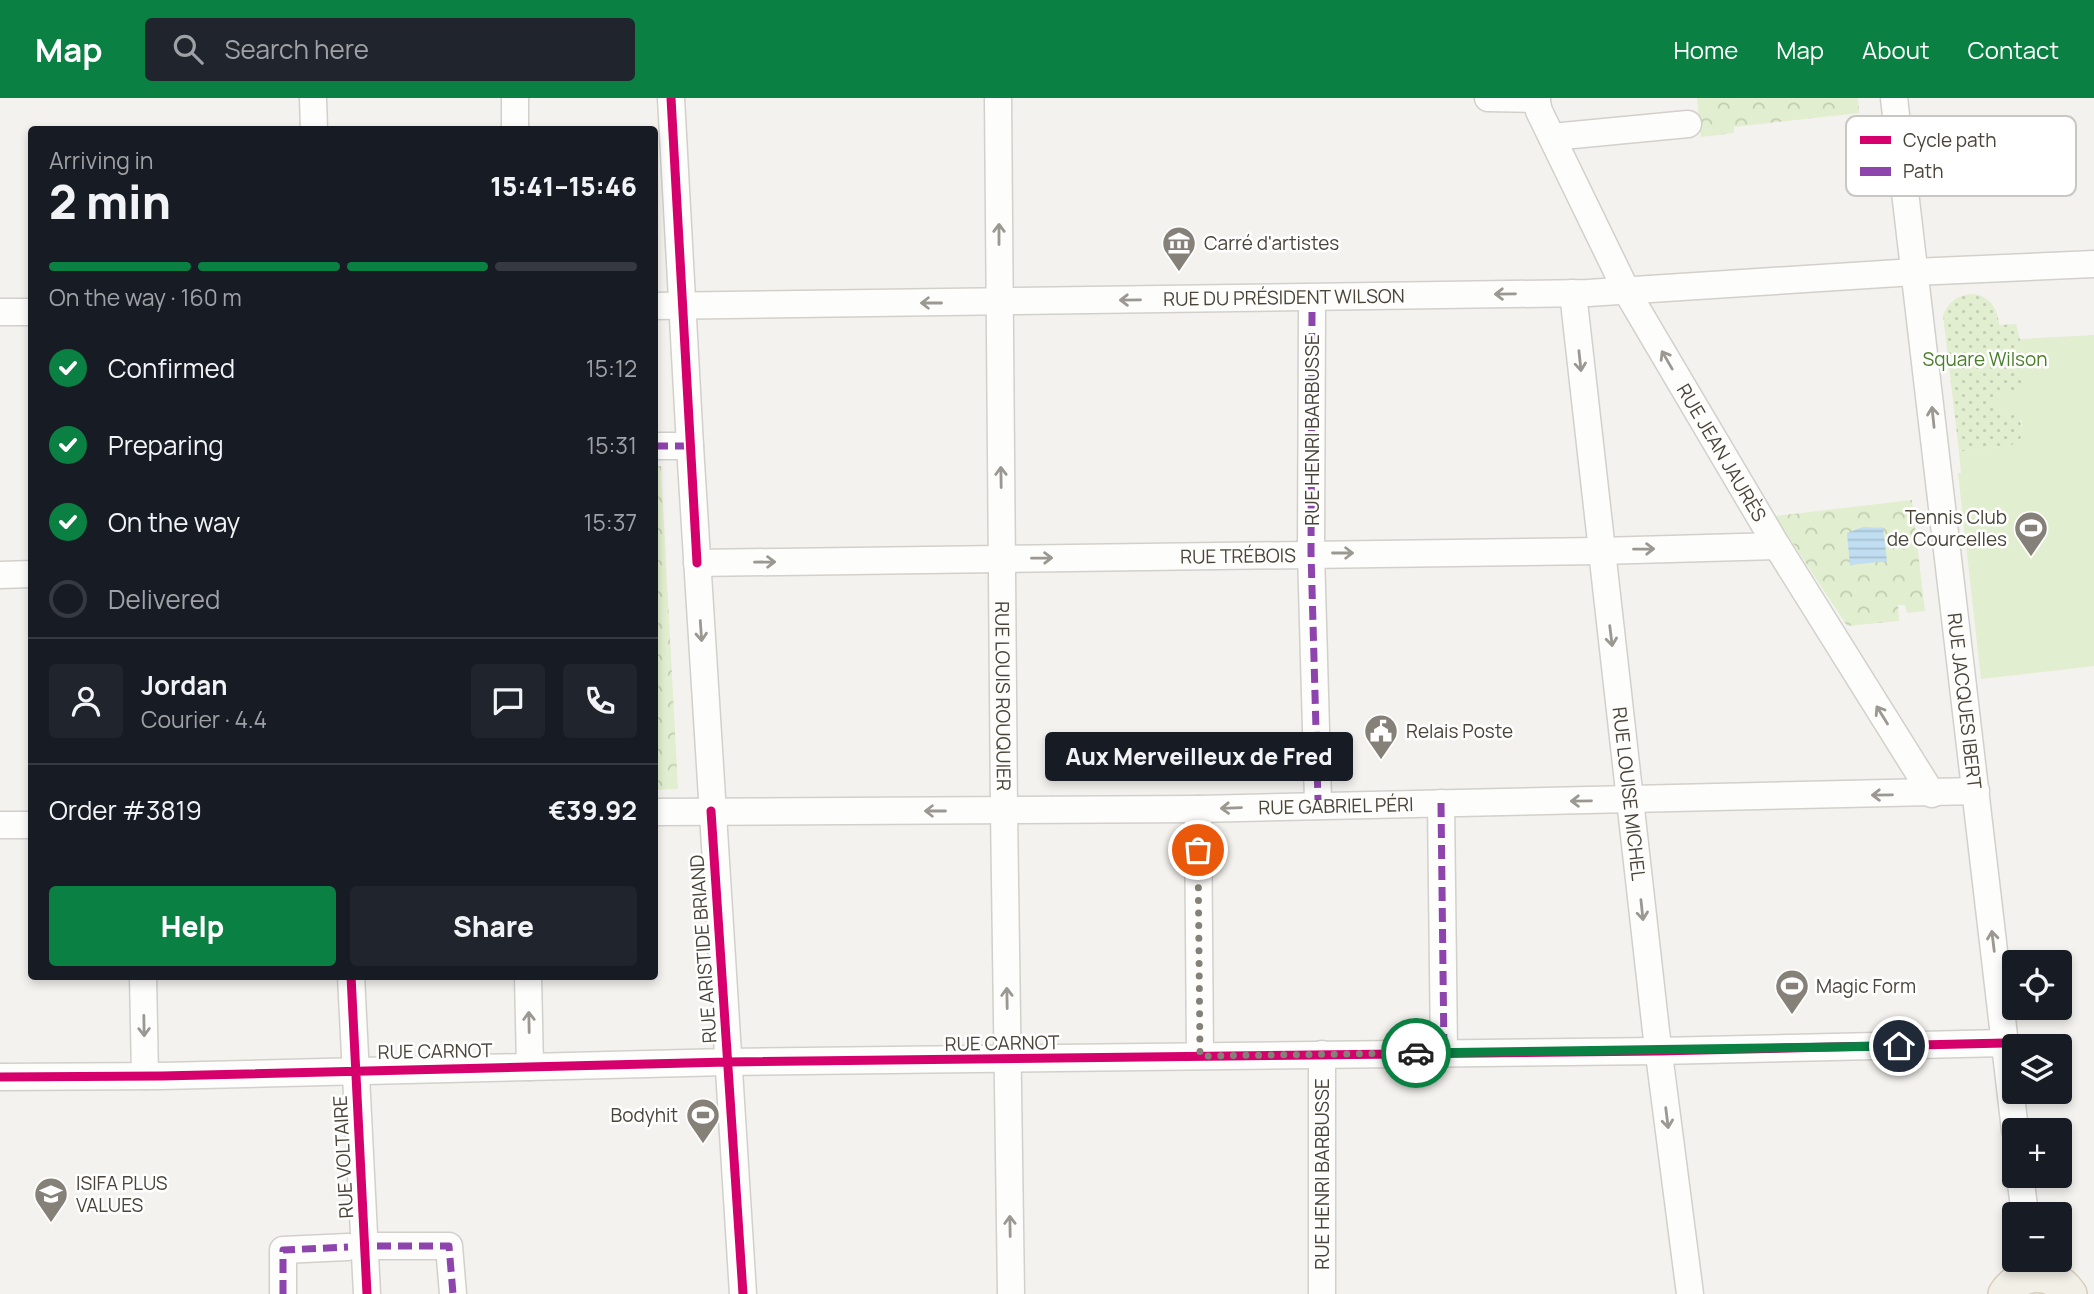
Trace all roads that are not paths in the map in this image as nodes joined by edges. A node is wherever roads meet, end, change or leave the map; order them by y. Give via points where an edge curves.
1 (313, 98) edge
2 (515, 98) edge
3 (671, 98) edge
4 (998, 98) edge
5 (1488, 98) edge
6 (1536, 98) edge
7 (1894, 98) edge
8 (1896, 116) edge
9 (1688, 124) dead end
10 (314, 126) edge
11 (516, 126) edge
12 (1552, 137) junction
13 (1905, 196) edge
14 (2094, 264) edge
15 (1914, 272) junction
16 (1627, 292) junction
17 (1573, 293) junction
18 (999, 302) junction
19 (683, 305) junction
20 (658, 306) edge
21 (0, 312) edge
22 (28, 312) edge
23 (1312, 312) dead end
24 (658, 446) edge
25 (690, 446) junction
26 (1777, 546) junction
27 (1600, 551) junction
28 (1311, 553) junction
29 (1002, 558) junction
30 (697, 563) junction
31 (28, 574) edge
32 (0, 575) edge
33 (1976, 791) junction
34 (1932, 794) junction
35 (1318, 800) dead end
36 (1631, 801) junction
37 (1441, 803) junction
38 (1198, 809) junction
39 (711, 811) junction
40 (1004, 811) junction
41 (658, 812) edge
42 (0, 825) edge
43 (28, 825) edge
44 (143, 980) edge
45 (351, 980) edge
46 (528, 980) edge
47 (2004, 1034) edge
48 (2002, 1043) edge
49 (1658, 1051) junction
50 (1444, 1052) junction
51 (1322, 1054) junction
52 (1200, 1056) junction
53 (1007, 1060) junction
54 (727, 1062) junction
55 (530, 1066) junction
56 (356, 1070) junction
57 (145, 1076) junction
58 (0, 1077) edge
59 (377, 1246) dead end
60 (348, 1247) dead end
61 (2028, 1272) edge
62 (2043, 1272) edge
63 (284, 1294) edge
64 (367, 1294) edge
65 (453, 1294) edge
66 (743, 1294) edge
67 (1011, 1294) edge
68 (1322, 1294) edge
69 (1690, 1294) edge
70 (2005, 1294) edge
71 (2070, 1294) edge

1 - 10 street
2 - 11 street
3 - 19 street, RUE ARISTIDE BRIAND
18 -> 4 street, RUE LOUIS ROUQUIER
5 - 6 street
6 - 12 street, RUE JEAN JAURÈS
7 - 8 street, RUE JACQUES IBERT
9 - 12 street
12 - 16 street, RUE JEAN JAURÈS
13 - 15 street, RUE JACQUES IBERT
14 - 15 street, RUE DU PRÉSIDENT WILSON
15 - 16 street, RUE DU PRÉSIDENT WILSON
33 -> 15 street, RUE JACQUES IBERT
16 - 17 street, RUE DU PRÉSIDENT WILSON
26 -> 16 street, RUE JEAN JAURÈS
17 -> 18 street, RUE DU PRÉSIDENT WILSON
17 -> 27 street, RUE LOUISE MICHEL
18 -> 19 street, RUE DU PRÉSIDENT WILSON
29 -> 18 street, RUE LOUIS ROUQUIER
19 - 20 street, RUE DU PRÉSIDENT WILSON
19 - 25 street, RUE ARISTIDE BRIAND
21 - 22 street
23 - 28 street, RUE HENRI BARBUSSE
24 - 25 street
25 - 30 street, RUE ARISTIDE BRIAND
27 -> 26 street, RUE TRÉBOIS
34 -> 26 street, RUE JEAN JAURÈS
28 -> 27 street, RUE TRÉBOIS
27 -> 36 street, RUE LOUISE MICHEL
29 -> 28 street, RUE TRÉBOIS
28 - 35 street, RUE HENRI BARBUSSE
30 -> 29 street, RUE TRÉBOIS
29 - 40 street, RUE LOUIS ROUQUIER
30 -> 39 street, RUE ARISTIDE BRIAND
31 - 32 street
33 - 34 street, RUE GABRIEL PÉRI
47 -> 33 street, RUE JACQUES IBERT
34 -> 36 street, RUE GABRIEL PÉRI
36 -> 37 street, RUE GABRIEL PÉRI
36 -> 49 street, RUE LOUISE MICHEL
37 -> 38 street, RUE GABRIEL PÉRI
37 - 50 street
38 - 40 street, RUE GABRIEL PÉRI
38 - 52 street
40 -> 39 street, RUE GABRIEL PÉRI
39 - 41 street, RUE GABRIEL PÉRI
39 - 54 street, RUE ARISTIDE BRIAND
53 -> 40 street, RUE LOUIS ROUQUIER
42 - 43 street
44 -> 57 street
45 - 56 street, RUE VOLTAIRE
55 -> 46 street
48 - 49 street, RUE CARNOT
49 - 50 street, RUE CARNOT
49 -> 69 street, RUE LOUISE MICHEL
50 - 51 street, RUE CARNOT
51 - 52 street, RUE CARNOT
51 - 68 street, RUE HENRI BARBUSSE
52 - 53 street, RUE CARNOT
53 - 54 street, RUE CARNOT
67 -> 53 street, RUE LOUIS ROUQUIER
54 - 55 street, RUE CARNOT
54 - 66 street, RUE ARISTIDE BRIAND
55 - 56 street, RUE CARNOT
56 - 57 street, RUE CARNOT
56 - 64 street, RUE VOLTAIRE
57 - 58 street, RUE CARNOT
59 - 65 street via 449,1246
60 - 63 street via 283,1250
61 - 70 main road
62 - 71 main road

